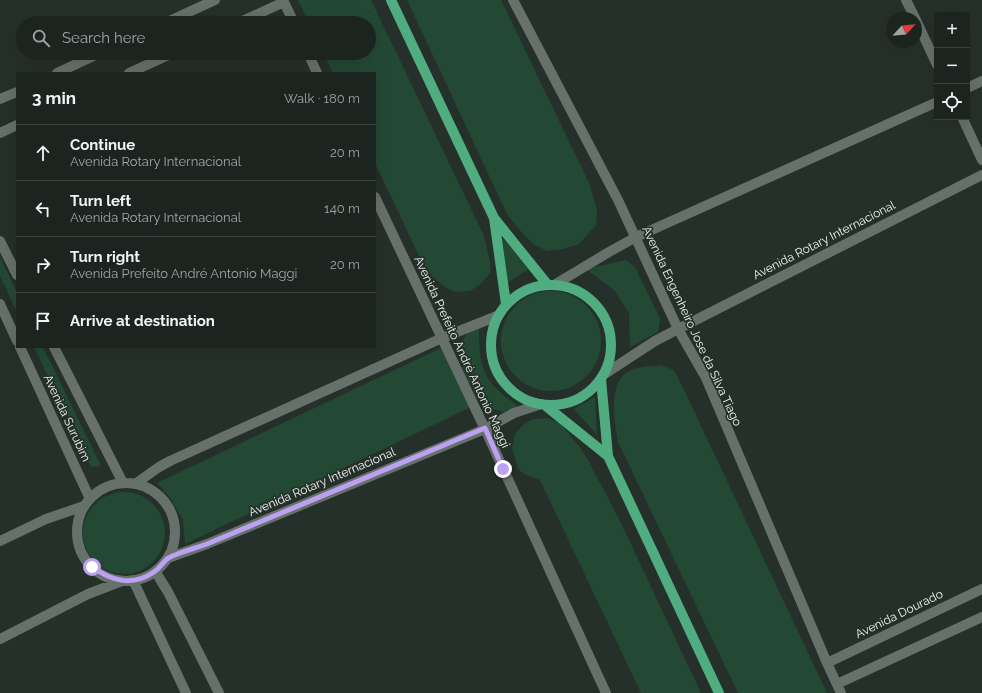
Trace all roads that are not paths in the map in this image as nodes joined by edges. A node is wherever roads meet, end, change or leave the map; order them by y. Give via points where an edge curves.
1 (215, 0) edge
2 (391, 0) edge
3 (513, 0) edge
4 (906, 0) edge
5 (283, 1) edge
6 (912, 12) edge
7 (180, 16) edge
8 (252, 16) edge
9 (290, 16) edge
10 (922, 34) edge
11 (934, 59) edge
12 (85, 60) edge
13 (158, 60) edge
14 (311, 60) edge
15 (59, 72) edge
16 (132, 72) edge
17 (317, 72) edge
18 (982, 81) edge
19 (970, 87) edge
20 (16, 92) edge
21 (0, 99) edge
22 (934, 103) edge
23 (963, 120) edge
24 (16, 125) edge
25 (0, 133) edge
26 (982, 160) edge
27 (982, 175) edge
28 (376, 199) edge
29 (494, 218) junction
30 (636, 237) junction
31 (0, 241) edge
32 (16, 273) edge
33 (550, 285) junction
34 (0, 304) edge
35 (506, 304) junction
36 (498, 316) junction
37 (678, 329) junction
38 (442, 338) junction
39 (16, 339) edge
40 (20, 348) edge
41 (55, 348) edge
42 (602, 377) junction
43 (543, 405) junction
44 (485, 428) junction
45 (608, 456) junction
46 (123, 483) junction
47 (135, 484) junction
48 (87, 503) junction
49 (0, 541) edge
50 (168, 558) junction
51 (155, 571) junction
52 (133, 580) junction
53 (122, 581) junction
54 (982, 589) edge
55 (982, 617) edge
56 (0, 639) edge
57 (827, 663) junction
58 (839, 689) edge
59 (186, 693) edge
60 (219, 693) edge
61 (606, 693) edge
62 (719, 693) edge

1 - 7 street
2 - 29 main road
3 - 30 street, Avenida Engenheiro Jose da Silva Tiago
4 - 6 street
5 - 8 street
5 - 9 street
10 - 11 street
12 - 15 street
13 - 16 street
14 - 17 street
18 - 19 street
20 - 21 street
22 - 30 street
23 - 26 street
24 - 25 street
27 - 37 street, Avenida Rotary Internacional
28 - 38 street, Avenida Prefeito André Antonio Maggi
29 - 33 main road
29 - 35 main road
30 - 33 street
30 - 37 street, Avenida Engenheiro Jose da Silva Tiago
31 - 32 street
33 - 35 main road via 524,290
33 - 42 main road via 566,286 583,294 597,307 607,324 611,342 609,362
34 - 39 street
35 - 36 main road
36 - 38 street
36 - 43 main road via 491,335 491,355 498,374 510,390 527,401
37 - 42 street, Avenida Rotary Internacional via 655,341
37 - 57 street, Avenida Engenheiro Jose da Silva Tiago via 706,378
38 - 44 street, Avenida Prefeito André Antonio Maggi
38 - 47 street via 170,461
40 - 48 street, Avenida Surubim
41 - 46 street, Avenida Surubim
42 - 43 main road via 586,394 567,404
42 - 45 main road
43 - 44 street, Avenida Rotary Internacional via 514,413
43 - 45 main road
44 - 50 street, Avenida Rotary Internacional
44 - 61 street, Avenida Prefeito André Antonio Maggi
45 - 62 main road
46 - 47 street, Avenida Rotary Internacional
46 - 48 street, Avenida Rotary Internacional via 99,491
47 - 50 street, Avenida Rotary Internacional via 150,489 162,499 171,512 174,543
48 - 49 street, Avenida Rotary Internacional
48 - 53 street, Avenida Rotary Internacional via 78,521 78,538 82,554 92,567 106,576
50 - 51 street, Avenida Rotary Internacional
51 - 52 street, Avenida Rotary Internacional
51 - 60 street
52 - 53 street, Avenida Rotary Internacional
52 - 59 street
53 - 56 street, Avenida Rotary Internacional via 88,594
54 - 57 street, Avenida Dourado
55 - 58 street
57 - 58 street, Avenida Engenheiro Jose da Silva Tiago

